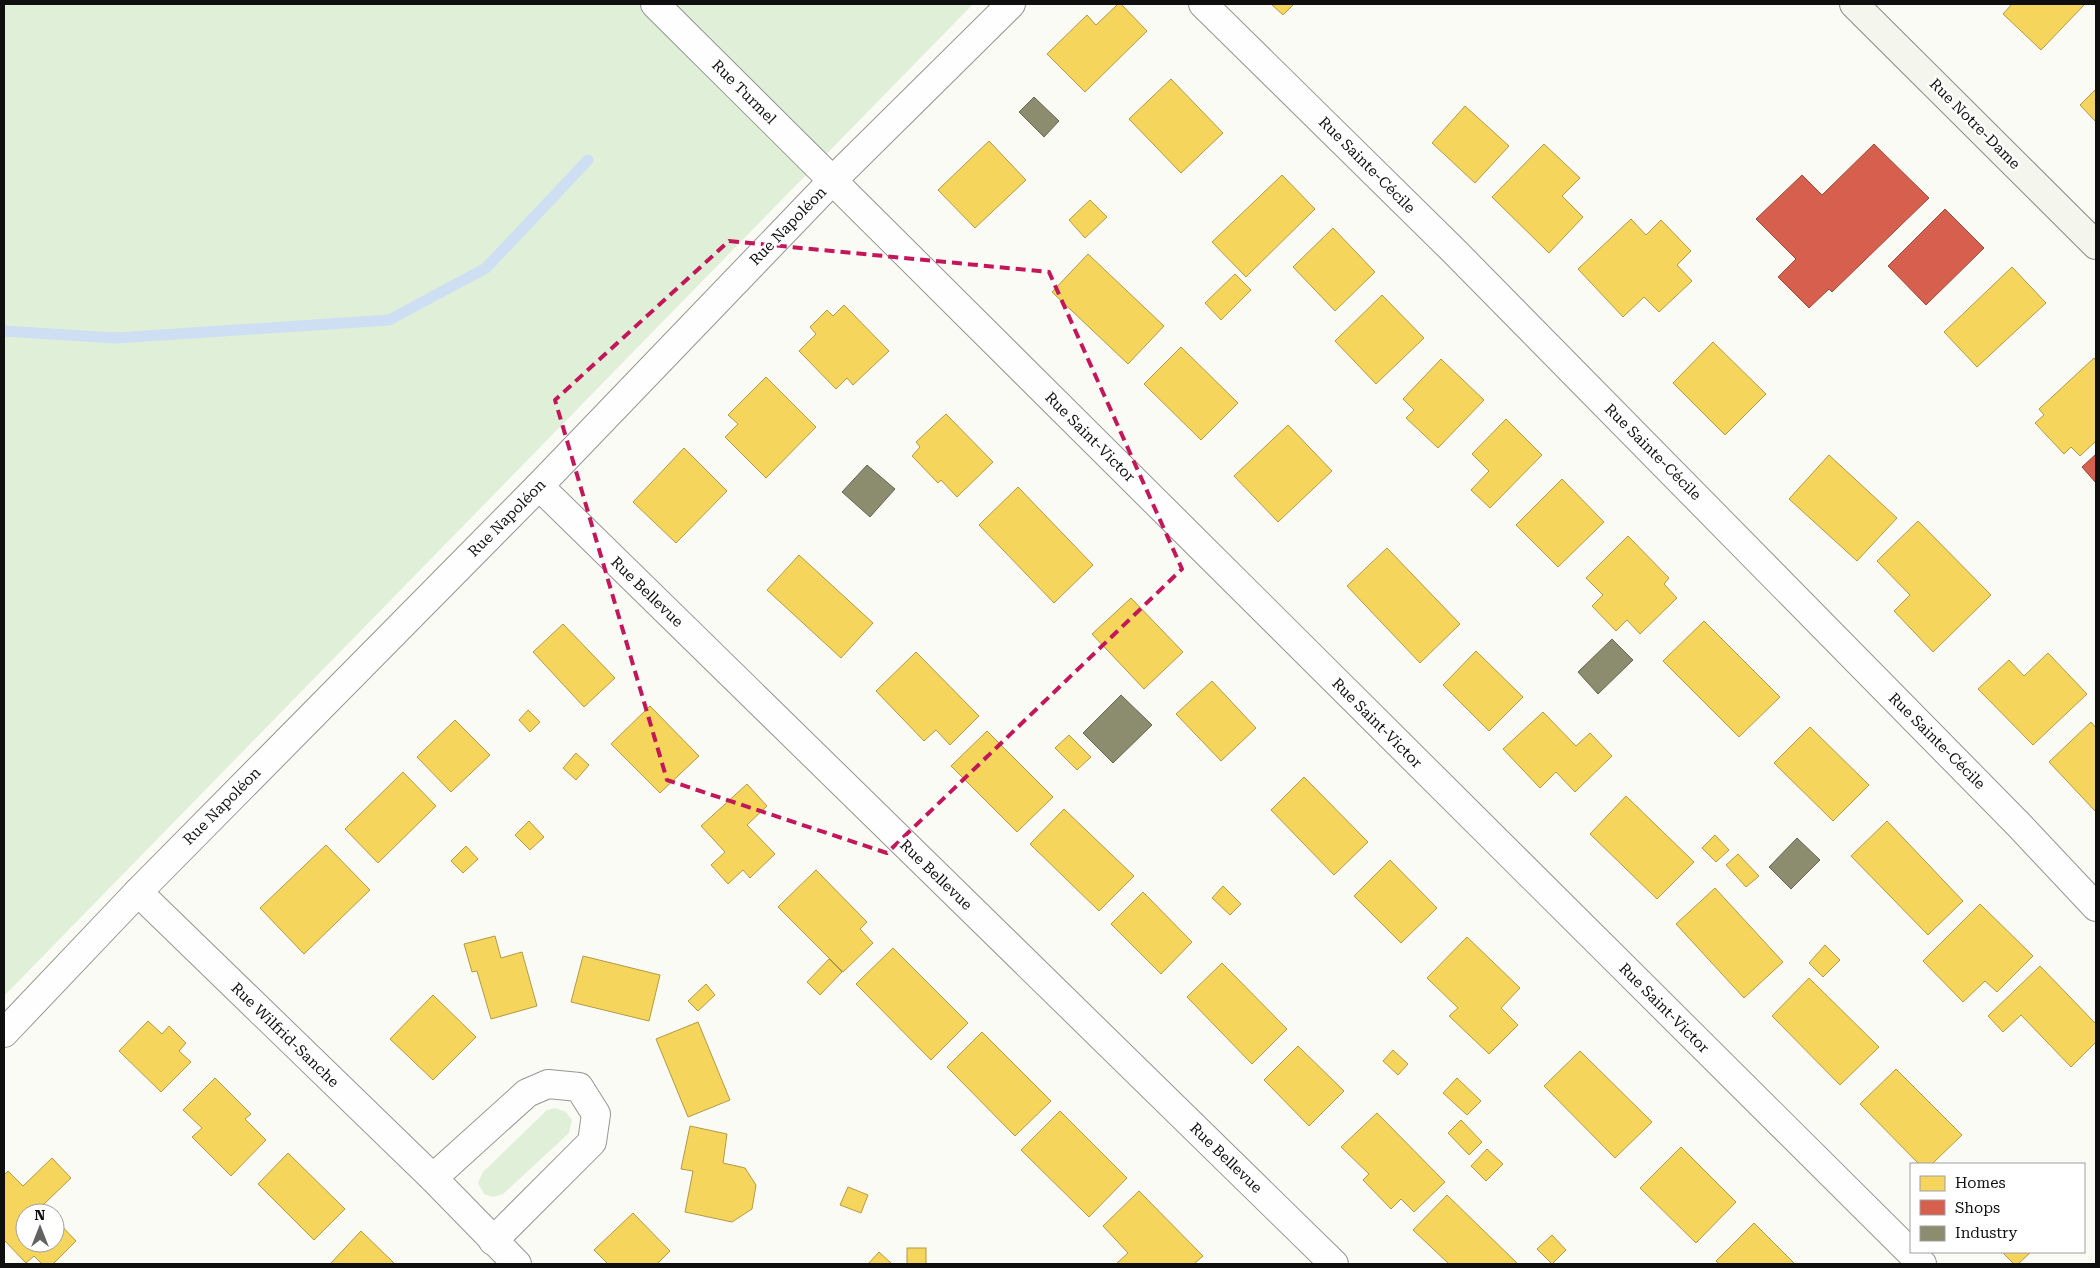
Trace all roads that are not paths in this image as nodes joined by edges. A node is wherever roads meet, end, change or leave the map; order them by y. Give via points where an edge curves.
1 (655, 4) edge
2 (1011, 4) edge
3 (1203, 4) edge
4 (1854, 4) edge
5 (832, 181) junction
6 (2096, 245) edge
7 (539, 486) junction
8 (138, 892) junction
9 (2096, 907) edge
10 (4, 1033) edge
11 (433, 1178) junction
12 (494, 1241) junction
13 (1910, 1252) edge
14 (1911, 1253) edge
15 (517, 1264) edge
16 (1334, 1264) edge
17 (1922, 1264) edge

1 - 5 street, Rue Turmel
2 - 5 street, Rue Napoléon
3 - 9 street, Rue Sainte-Cécile via 1454,251
4 - 6 street, Rue Notre-Dame
5 - 7 street, Rue Napoléon
5 - 13 street, Rue Saint-Victor
7 - 8 street, Rue Napoléon
7 - 16 street, Rue Bellevue
8 - 10 street, Rue Napoléon
8 - 11 street, Rue Wilfrid-Sanche
11 - 12 street, Rue Wilfrid-Sanche
11 - 12 street via 527,1093 548,1084 579,1087 596,1114 592,1142
12 - 15 street, Rue Wilfrid-Sanche
14 - 17 street, Rue Saint-Victor

